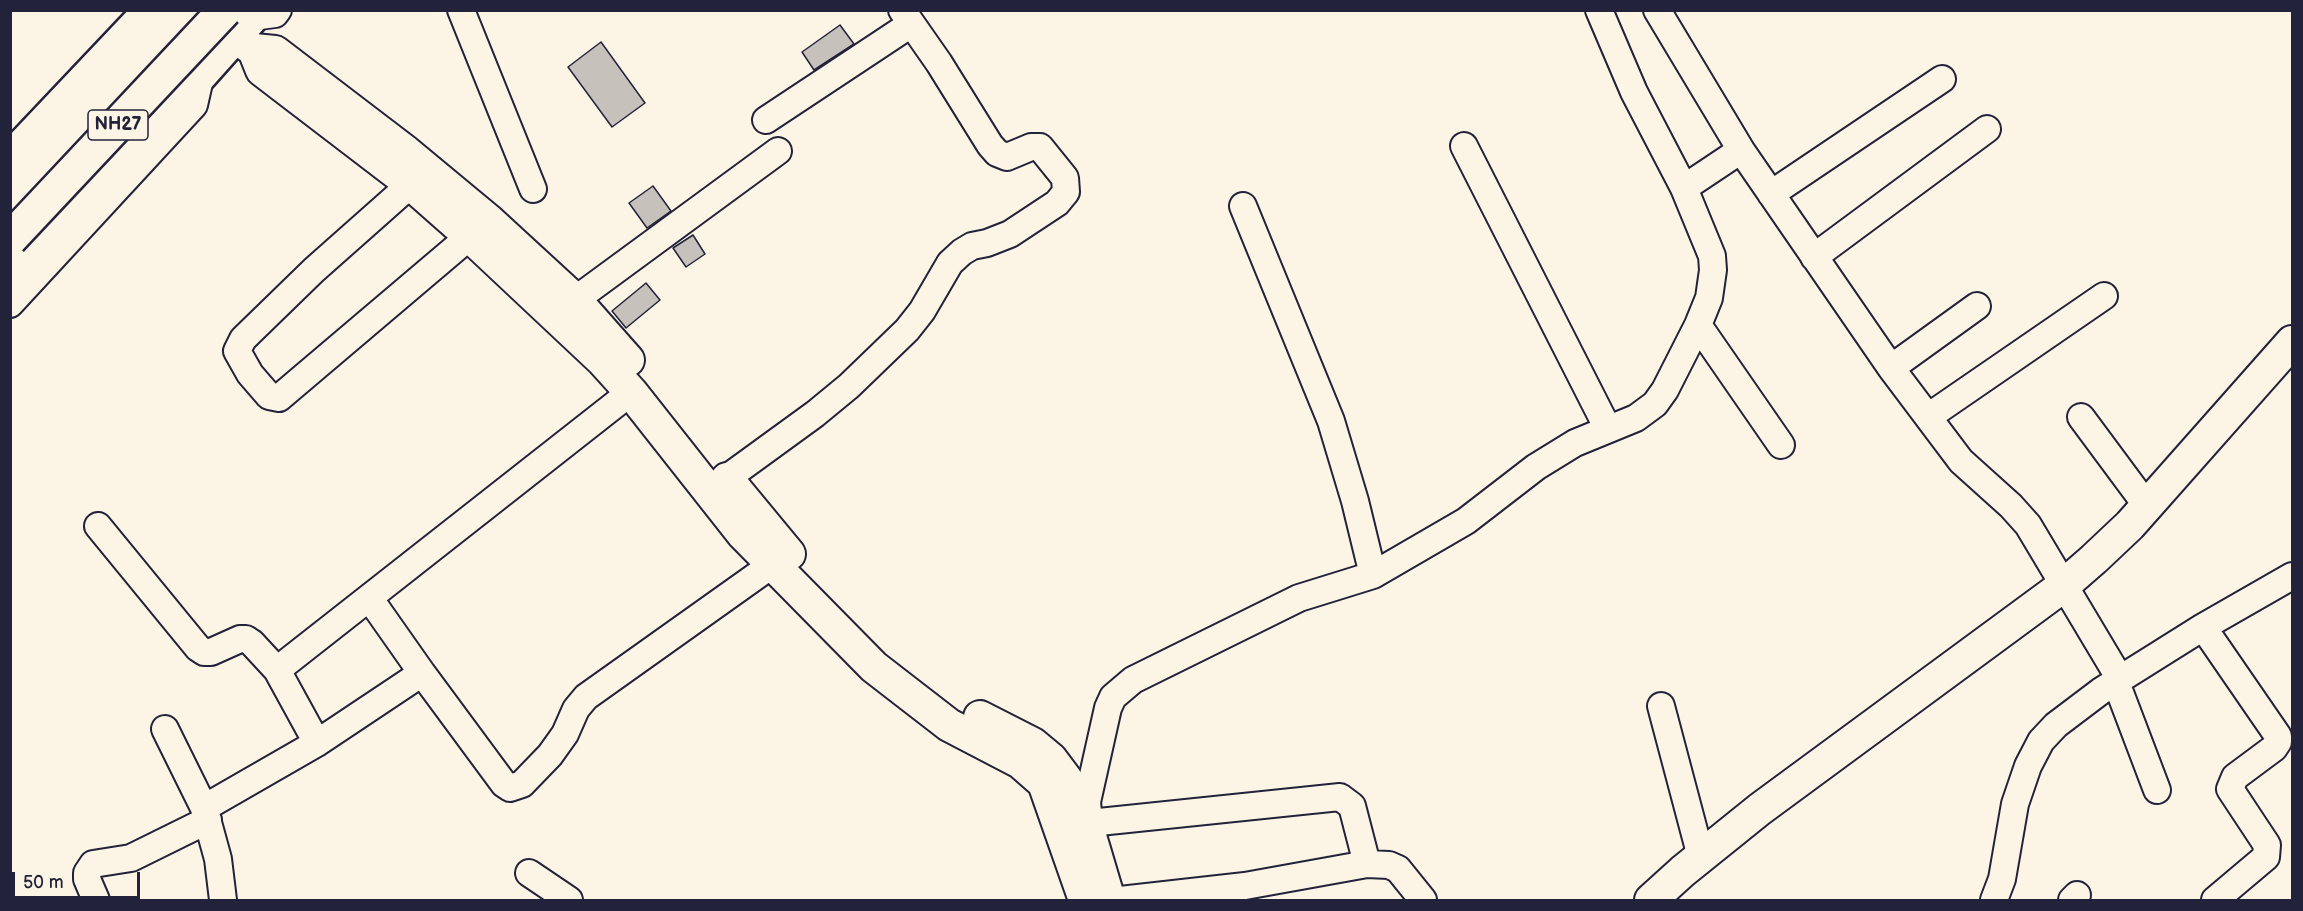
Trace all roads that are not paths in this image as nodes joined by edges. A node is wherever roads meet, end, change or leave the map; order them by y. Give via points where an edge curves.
1 (151, 10) edge
2 (187, 10) edge
3 (198, 10) edge
4 (461, 10) edge
5 (1599, 10) edge
6 (1657, 10) edge
7 (906, 17) edge
8 (250, 23) edge
9 (201, 74) junction
10 (1942, 79) dead end
11 (766, 120) dead end
12 (1987, 129) dead end
13 (1464, 146) dead end
14 (1741, 150) junction
15 (777, 151) dead end
16 (10, 159) edge
17 (411, 184) junction
18 (1684, 188) junction
19 (533, 189) dead end
20 (1771, 194) junction
21 (10, 198) edge
22 (1243, 206) dead end
23 (470, 236) junction
24 (10, 239) edge
25 (1814, 257) junction
26 (10, 272) edge
27 (2104, 296) dead end
28 (575, 300) junction
29 (10, 304) edge
30 (1977, 306) dead end
31 (1698, 325) junction
32 (2292, 342) edge
33 (1891, 368) junction
34 (631, 392) junction
35 (1928, 417) junction
36 (2081, 417) dead end
37 (1608, 429) junction
38 (1781, 445) dead end
39 (727, 478) junction
40 (2147, 506) junction
41 (99, 526) dead end
42 (772, 564) junction
43 (1372, 575) junction
44 (2292, 576) edge
45 (2063, 585) junction
46 (370, 599) junction
47 (2203, 627) junction
48 (277, 670) junction
49 (422, 673) junction
50 (2118, 681) junction
51 (1661, 706) dead end
52 (165, 729) dead end
53 (317, 743) junction
54 (2157, 790) dead end
55 (206, 814) junction
56 (1701, 857) junction
57 (1367, 864) junction
58 (530, 873) dead end
59 (1251, 893) edge
60 (96, 900) edge
61 (222, 900) edge
62 (569, 900) edge
63 (1085, 900) edge
64 (1109, 900) edge
65 (1120, 900) edge
66 (1423, 900) edge
67 (1651, 900) edge
68 (1994, 900) edge
69 (2215, 900) edge

1 - 16 highway
2 - 21 highway, NH27
3 - 8 main road
4 - 19 street
5 - 18 street via 1634,92
6 - 14 street
7 - 11 street
7 - 39 street via 997,153 1007,157 1040,147 1065,178 1066,192 1057,203 1010,234 962,252 950,263 907,330 815,414
8 - 9 highway
8 - 17 main road via 262,70
8 - 24 highway, NH27, bridge
8 - 28 main road via 275,52 406,152
9 - 26 highway
9 - 29 street via 194,105
10 - 20 street
12 - 25 street
13 - 37 street
14 - 18 street
14 - 20 street
15 - 28 street
17 - 23 main road
17 - 23 street via 243,339 237,351 269,396 279,398
18 - 31 street via 1712,256 1709,298
20 - 25 street
22 - 43 street via 1331,422
23 - 34 main road
25 - 33 street
27 - 35 street
28 - 39 main road
30 - 33 street
31 - 37 street via 1654,404 1636,418
31 - 38 street
32 - 40 main road
33 - 35 street
34 - 42 main road via 743,534
34 - 46 street
35 - 45 street via 1961,461 2028,525
36 - 40 street
37 - 43 street via 1575,443 1536,467 1466,521
39 - 64 main road via 787,553 911,679 1033,744 1051,759 1066,779 1082,814
40 - 45 main road
41 - 48 street via 198,648 211,652 246,639
42 - 49 street via 586,697 550,755 517,787 504,784
42 - 63 main road via 874,667 949,725 1020,762 1044,783
43 - 57 street via 1299,598 1122,687 1108,708 1087,801 1092,820 1099,822 1340,797 1352,806
44 - 47 street
45 - 50 street
45 - 56 main road
46 - 48 street
46 - 49 street
47 - 50 street
47 - 69 street via 2278,736 2274,747 2235,777 2230,789 2267,845 2266,857
48 - 53 street
49 - 53 street
50 - 54 street
50 - 68 street via 2056,725 2041,741 2015,804 2002,879
51 - 56 street
52 - 55 street
53 - 55 street
55 - 60 street via 131,858 93,864 87,879
55 - 61 street via 218,859
56 - 67 main road
57 - 59 street
57 - 66 street via 1398,869
58 - 62 street
59 - 65 street

